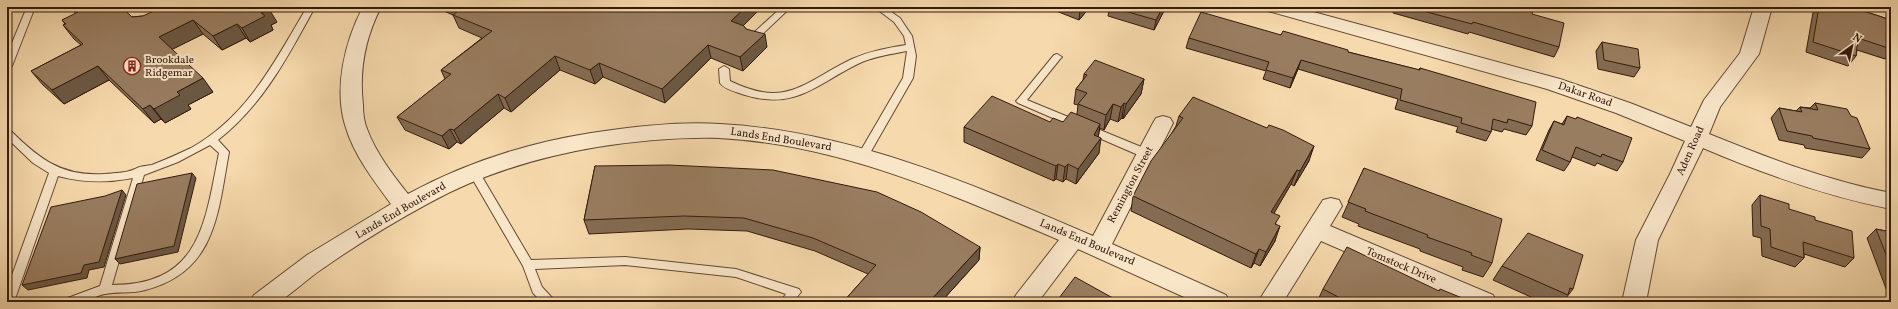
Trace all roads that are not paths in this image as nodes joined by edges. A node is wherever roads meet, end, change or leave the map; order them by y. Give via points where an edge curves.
1 (31, 7) edge
2 (312, 7) edge
3 (372, 7) edge
4 (787, 7) edge
5 (878, 7) edge
6 (1274, 7) edge
7 (1763, 7) edge
8 (752, 39) edge
9 (911, 47) junction
10 (1057, 57) dead end
11 (7, 66) edge
12 (724, 69) dead end
13 (1163, 123) dead end
14 (7, 133) edge
15 (1697, 138) junction
16 (211, 140) junction
17 (1147, 154) junction
18 (862, 157) junction
19 (55, 171) junction
20 (140, 171) junction
21 (474, 173) junction
22 (1891, 201) edge
23 (405, 206) junction
24 (1331, 206) dead end
25 (1316, 230) junction
26 (1074, 238) junction
27 (1098, 248) junction
28 (528, 265) junction
29 (105, 289) junction
30 (1639, 301) edge
31 (8, 302) edge
32 (69, 302) edge
33 (262, 302) edge
34 (550, 302) edge
35 (786, 302) edge
36 (1024, 302) edge
37 (1218, 302) edge
38 (1270, 302) edge
39 (1485, 302) edge

1 - 11 lane
2 - 16 lane via 270,77 238,116
3 - 23 street via 362,26 352,62 350,91 356,130 381,176
4 - 8 lane
5 - 9 lane via 898,21 908,34
6 - 15 street, Dakar Road via 1553,84 1623,108
7 - 15 street, Aden Road via 1749,54 1711,105
9 - 12 lane via 868,56 842,67 798,93 771,96 735,88 725,83
9 - 18 lane via 912,65 908,78
10 - 17 lane via 1020,101
13 - 17 street, Remington Street
14 - 19 lane via 25,151
15 - 22 street, Dakar Road via 1774,169 1855,194
15 - 30 street, Aden Road via 1647,240
16 - 20 lane via 185,155
16 - 29 lane via 224,152 208,226 192,258 181,269 139,288
17 - 27 street, Remington Street
18 - 21 street, Lands End Boulevard via 839,150 755,134 711,131 620,135 573,143
18 - 26 street, Lands End Boulevard via 993,202
19 - 20 lane via 79,178
19 - 31 lane
20 - 29 lane
21 - 23 street, Lands End Boulevard via 442,186
21 - 28 lane
23 - 33 street, Lands End Boulevard via 330,252
24 - 25 street
25 - 38 street
25 - 39 street, Tomstock Drive
26 - 27 street, Lands End Boulevard
26 - 36 street
27 - 37 street, Lands End Boulevard
28 - 34 lane via 537,290
28 - 35 lane via 625,260 736,273 795,292
29 - 32 lane

